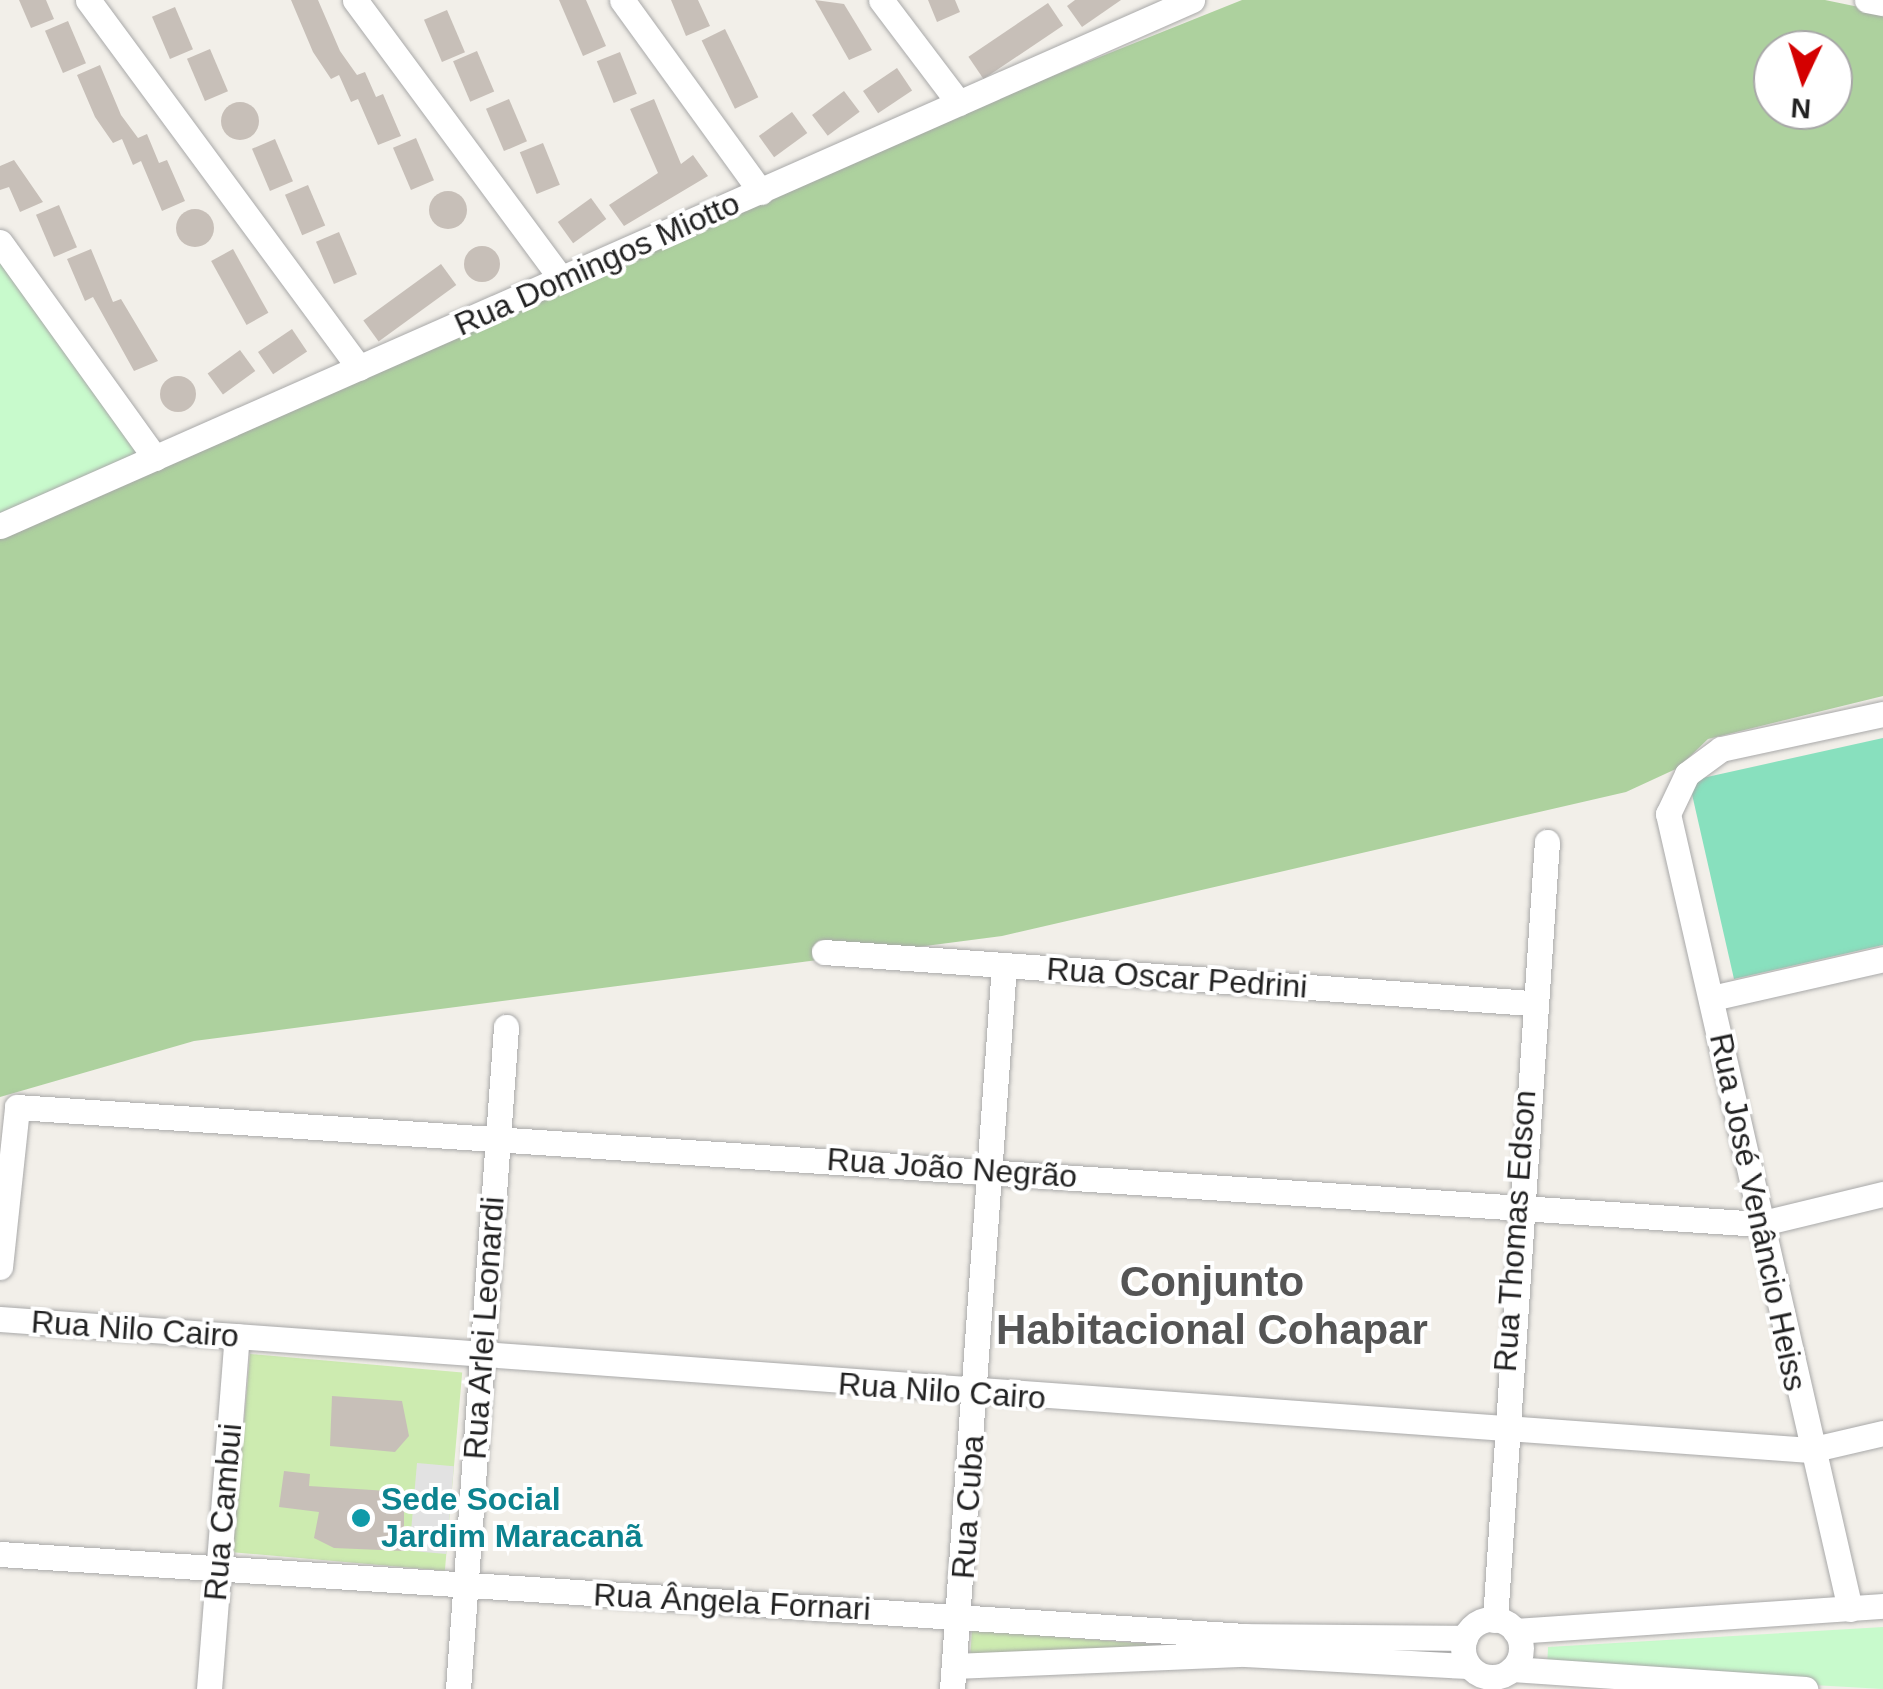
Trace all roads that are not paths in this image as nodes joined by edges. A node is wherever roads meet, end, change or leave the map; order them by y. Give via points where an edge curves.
1 (88, 0) edge
2 (356, 0) edge
3 (622, 0) edge
4 (881, 0) edge
5 (1192, 0) edge
6 (1867, 0) edge
7 (1883, 3) edge
8 (1158, 5) edge
9 (958, 103) junction
10 (761, 192) junction
11 (0, 242) edge
12 (562, 280) junction
13 (360, 368) junction
14 (155, 458) junction
15 (0, 526) edge
16 (1883, 714) edge
17 (1548, 842) dead end
18 (824, 952) dead end
19 (1883, 959) edge
20 (1004, 965) junction
21 (1712, 998) junction
22 (1530, 1004) junction
23 (506, 1026) dead end
24 (498, 1138) junction
25 (988, 1170) junction
26 (1883, 1194) edge
27 (1517, 1208) junction
28 (1759, 1224) junction
29 (0, 1267) edge
30 (0, 1319) edge
31 (238, 1336) junction
32 (482, 1359) junction
33 (976, 1393) junction
34 (1502, 1429) junction
35 (1883, 1433) edge
36 (1810, 1450) junction
37 (0, 1554) edge
38 (219, 1569) junction
39 (465, 1586) junction
40 (1883, 1606) edge
41 (1850, 1609) junction
42 (960, 1615) junction
43 (1505, 1625) junction
44 (1465, 1638) junction
45 (1245, 1645) junction
46 (1512, 1669) junction
47 (953, 1677) edge
48 (1479, 1677) edge
49 (209, 1689) edge
50 (458, 1689) edge
51 (1804, 1689) edge

1 - 13 street
2 - 12 street
3 - 10 street
4 - 9 street
5 - 8 street, Rua Domingos Miotto
6 - 7 street
8 - 9 street, Rua Domingos Miotto
9 - 10 street, Rua Domingos Miotto
10 - 12 street, Rua Domingos Miotto
11 - 14 street
12 - 13 street, Rua Domingos Miotto
13 - 14 street, Rua Domingos Miotto
14 - 15 street, Rua Domingos Miotto
16 - 21 street, Rua José Venâncio Heiss via 1721,749 1687,774 1668,814
17 - 22 street, Rua Thomas Edson
18 - 20 street, Rua Oscar Pedrini
19 - 21 street
20 - 22 street, Rua Oscar Pedrini
20 - 25 street, Rua Cuba
21 - 28 street, Rua José Venâncio Heiss
22 - 27 street, Rua Thomas Edson
23 - 24 street, Rua Arlei Leonardi
24 - 25 street, Rua João Negrão
24 - 29 street, Rua João Negrão via 17,1108
24 - 32 street, Rua Arlei Leonardi
25 - 27 street, Rua João Negrão
25 - 33 street, Rua Cuba
26 - 28 street, Rua João Negrão
27 - 28 street, Rua João Negrão
27 - 34 street, Rua Thomas Edson
28 - 36 street, Rua José Venâncio Heiss
30 - 31 street, Rua Nilo Cairo
31 - 32 street, Rua Nilo Cairo
31 - 38 street, Rua Cambui
32 - 33 street, Rua Nilo Cairo
32 - 39 street, Rua Arlei Leonardi
33 - 34 street, Rua Nilo Cairo
33 - 42 street, Rua Cuba
34 - 36 street, Rua Nilo Cairo
34 - 43 street, Rua Thomas Edson
35 - 36 street, Rua Nilo Cairo
36 - 41 street, Rua José Venâncio Heiss
37 - 38 street, Rua Ângela Fornari
38 - 39 street, Rua Ângela Fornari
38 - 49 street, Rua Cambui
39 - 42 street, Rua Ângela Fornari
39 - 50 street, Rua Arlei Leonardi
40 - 41 street
41 - 43 street
42 - 45 street, Rua Ângela Fornari
42 - 47 street, Rua Cuba
43 - 44 street
43 - 46 street, Rua Thomas Edson via 1521,1646
44 - 45 street, Rua Ângela Fornari
44 - 48 street
45 - 47 street, Rua Ângela Fornari
45 - 48 street, Rua Ângela Fornari
46 - 48 street, Rua Ângela Fornari
46 - 51 street

